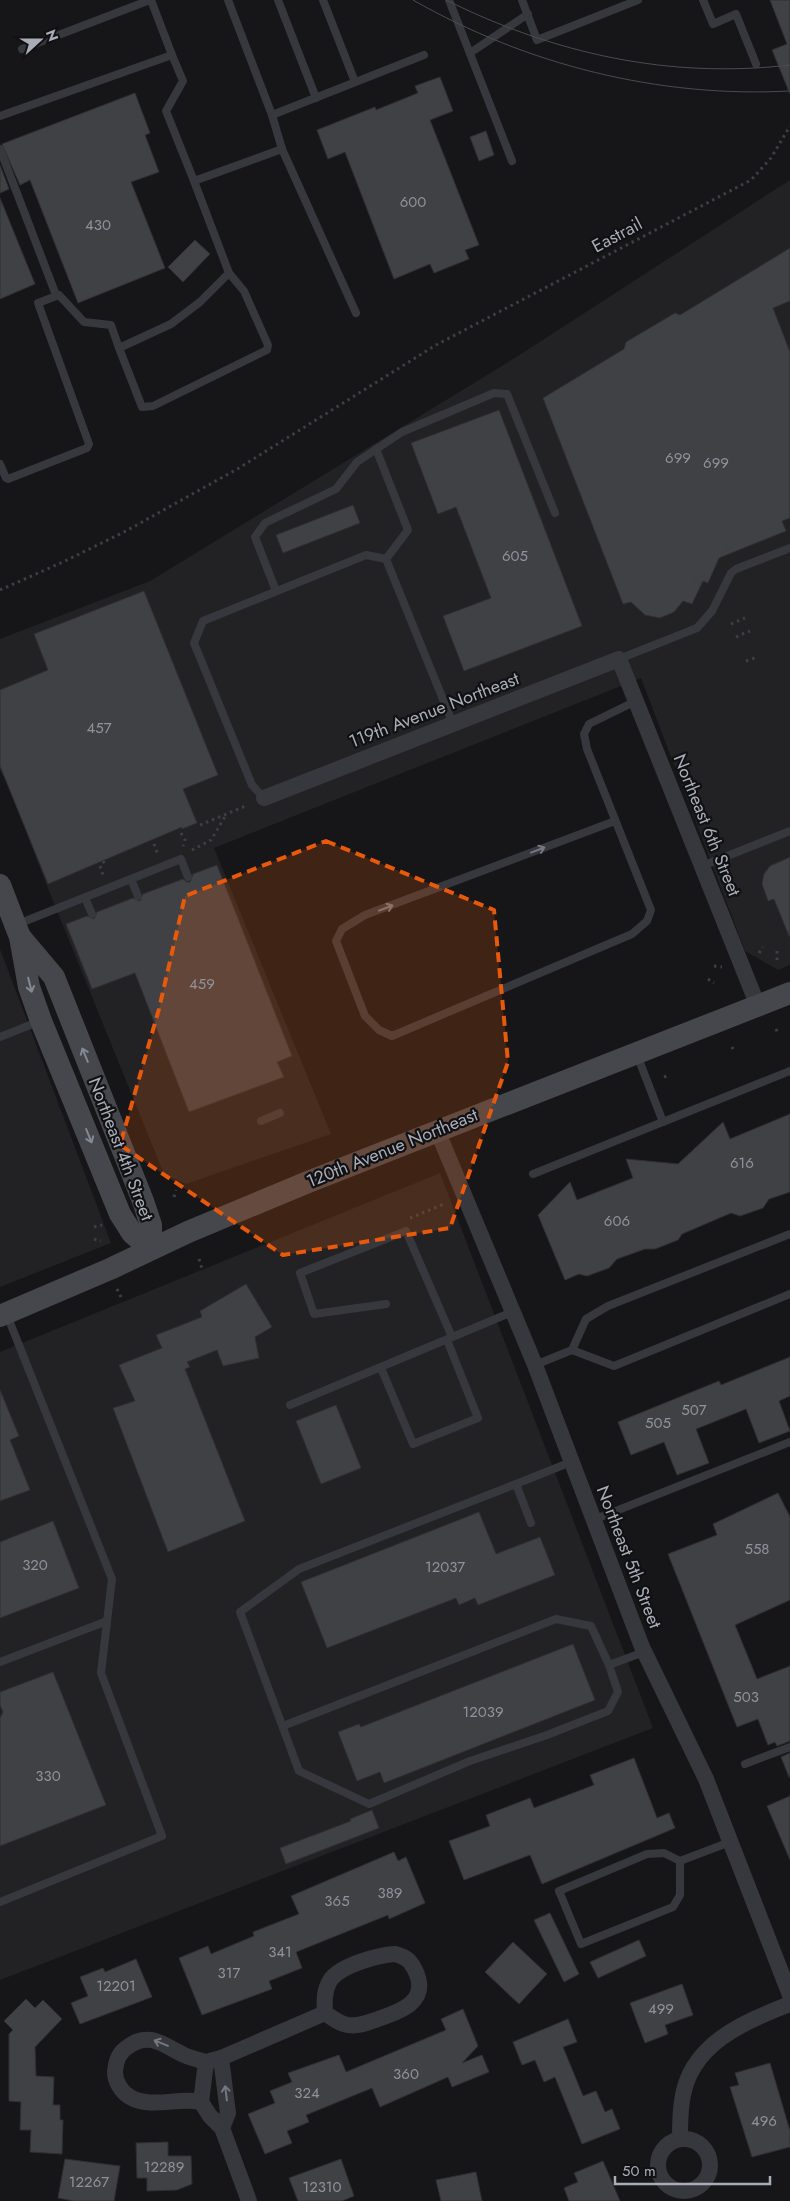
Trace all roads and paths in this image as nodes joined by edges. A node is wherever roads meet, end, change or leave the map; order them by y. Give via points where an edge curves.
1 (150, 0) edge
2 (228, 0) edge
3 (278, 0) edge
4 (322, 0) edge
5 (449, 0) edge
6 (522, 0) edge
7 (638, 0) edge
8 (703, 0) edge
9 (528, 14) junction
10 (22, 49) dead end
11 (470, 53) junction
12 (172, 54) junction
13 (424, 55) dead end
14 (756, 64) dead end
15 (355, 82) junction
16 (316, 98) junction
17 (272, 115) junction
18 (0, 116) edge
19 (790, 126) edge
20 (788, 133) edge
21 (0, 149) edge
22 (282, 149) junction
23 (512, 161) dead end
24 (194, 181) junction
25 (229, 273) junction
26 (56, 296) junction
27 (356, 313) dead end
28 (120, 348) junction
29 (376, 449) junction
30 (0, 464) edge
31 (555, 513) dead end
32 (726, 543) dead end
33 (790, 548) edge
34 (729, 550) dead end
35 (386, 559) junction
36 (693, 580) dead end
37 (704, 585) dead end
38 (0, 590) edge
39 (276, 591) junction
40 (745, 618) dead end
41 (731, 624) dead end
42 (750, 631) dead end
43 (736, 637) dead end
44 (757, 657) dead end
45 (619, 659) junction
46 (746, 661) dead end
47 (636, 701) junction
48 (453, 724) junction
49 (264, 798) junction
50 (226, 814) junction
51 (615, 821) junction
52 (200, 825) dead end
53 (790, 831) edge
54 (208, 842) dead end
55 (702, 866) junction
56 (188, 877) dead end
57 (132, 879) junction
58 (0, 885) edge
59 (138, 896) dead end
60 (85, 898) junction
61 (92, 914) dead end
62 (18, 931) junction
63 (763, 947) dead end
64 (778, 950) dead end
65 (758, 952) dead end
66 (777, 960) dead end
67 (714, 966) dead end
68 (722, 967) dead end
69 (708, 979) dead end
70 (714, 983) dead end
71 (790, 993) edge
72 (758, 1006) junction
73 (41, 1021) junction
74 (0, 1036) edge
75 (636, 1054) junction
76 (790, 1071) edge
77 (669, 1075) dead end
78 (664, 1077) dead end
79 (280, 1113) dead end
80 (262, 1121) dead end
81 (663, 1122) junction
82 (437, 1130) junction
83 (533, 1174) dead end
84 (176, 1190) dead end
85 (174, 1197) dead end
86 (444, 1204) dead end
87 (411, 1217) dead end
88 (102, 1225) dead end
89 (94, 1227) dead end
90 (790, 1234) edge
91 (94, 1239) dead end
92 (101, 1241) dead end
93 (151, 1249) junction
94 (199, 1259) dead end
95 (202, 1269) dead end
96 (790, 1294) edge
97 (386, 1304) dead end
98 (512, 1312) junction
99 (3, 1315) edge
100 (450, 1339) junction
101 (572, 1350) junction
102 (535, 1365) junction
103 (381, 1368) junction
104 (290, 1405) dead end
105 (790, 1442) edge
106 (571, 1462) junction
107 (516, 1484) junction
108 (593, 1520) junction
109 (531, 1523) dead end
110 (108, 1621) junction
111 (644, 1652) junction
112 (0, 1662) edge
113 (609, 1666) junction
114 (283, 1726) junction
115 (790, 1747) edge
116 (745, 1764) dead end
117 (730, 1842) junction
118 (680, 1861) junction
119 (0, 1902) edge
120 (790, 1995) edge
121 (790, 2004) edge
122 (325, 2013) junction
123 (213, 2060) junction
124 (201, 2102) junction
125 (222, 2128) junction
126 (680, 2139) dead end
127 (249, 2201) edge

1 - 10 lane
1 - 12 lane
2 - 17 lane
3 - 16 lane
4 - 15 lane
5 - 11 lane
6 - 9 lane
7 - 9 lane via 537,40
8 - 14 lane via 713,24 736,14
9 - 11 lane
11 - 23 lane
12 - 18 lane
12 - 24 lane via 182,81 166,111
13 - 15 lane
15 - 16 lane
16 - 17 lane
17 - 22 lane
19 - 20 path, Eastrail
20 - 38 path, Eastrail via 751,180 436,345 239,468 64,562
21 - 26 lane
22 - 24 lane
22 - 27 lane
24 - 25 lane
25 - 28 lane via 200,302 171,324
25 - 28 lane via 244,291 268,345 262,354 147,408 142,407
26 - 28 lane via 59,295 84,322 111,325
26 - 30 lane via 38,303 89,446 8,478
29 - 31 lane via 402,432 494,393 507,394
29 - 35 lane via 408,530
29 - 39 lane via 357,462 336,489 265,523 255,537
32 - 34 path
33 - 45 lane via 736,569 706,620 697,628
35 - 39 lane via 366,555
35 - 48 lane
36 - 37 path
39 - 49 lane via 203,621 194,643 252,785
40 - 41 path
42 - 43 path
44 - 46 path
45 - 47 street, Northeast 6th Street
45 - 48 street, 119th Avenue Northeast
47 - 51 lane via 589,724 584,734
47 - 55 street, Northeast 6th Street
48 - 49 street, 119th Avenue Northeast
49 - 50 path
50 - 52 path
50 - 54 path
51 -> 51 lane via 651,910 647,921 632,934 392,1036 379,1030 365,1016 336,941 342,929 365,915
53 - 55 lane
55 - 72 street, Northeast 6th Street
56 - 57 lane via 181,859
57 - 59 lane
57 - 60 lane
58 - 62 main road, Northeast 4th Street
60 - 61 lane
60 - 62 lane
62 -> 73 main road, Northeast 4th Street via 29,987
93 -> 62 main road, Northeast 4th Street via 151,1225 143,1201 54,977
63 - 65 path
64 - 66 path
67 - 68 path
69 - 70 path
71 - 72 main road, 120th Avenue Northeast
72 - 75 main road, 120th Avenue Northeast
73 - 74 lane
73 -> 93 main road, Northeast 4th Street via 120,1214 132,1233
75 - 81 lane
75 - 82 main road, 120th Avenue Northeast
76 - 81 lane
77 - 78 path
79 - 80 lane
81 - 83 lane
82 - 93 main road, 120th Avenue Northeast
82 - 98 street, Northeast 5th Street
84 - 85 path
86 - 87 path
88 - 89 path
90 - 101 lane via 608,1306 586,1319
91 - 92 path
93 - 99 main road, 120th Avenue Northeast
94 - 95 path
96 - 101 lane via 614,1366
97 - 100 lane via 314,1314 300,1273 406,1231
98 - 100 lane
98 - 102 street, Northeast 5th Street
99 - 110 lane via 112,1579
100 - 103 lane
100 - 103 lane via 478,1418 413,1444
101 - 102 lane
102 - 106 street, Northeast 5th Street
103 - 104 lane
105 - 108 lane
106 - 107 lane
106 - 108 street, Northeast 5th Street
107 - 109 lane
107 - 114 lane via 299,1569 240,1612
108 - 111 street, Northeast 5th Street
110 - 112 lane
110 - 119 lane via 101,1673 162,1836
111 - 113 lane
111 - 117 street, Northeast 5th Street via 706,1779
113 - 114 lane via 592,1626 556,1619
113 - 114 lane via 618,1692 608,1711 470,1761 369,1804 299,1771
115 - 116 lane
117 - 118 lane
117 - 120 street, Northeast 5th Street
118 - 118 lane via 680,1895 673,1907 581,1944 559,1891 647,1854 664,1853
121 - 126 street via 739,2026 699,2059 688,2079 682,2100
122 - 122 street via 348,2025 360,2026 400,2011 409,2007 417,1996 420,1984 417,1975 406,1957 395,1954 381,1955 342,1970 326,1988
122 - 123 street
123 - 124 street
123 -> 124 street via 185,2056 165,2043 148,2038 122,2051 116,2063 115,2076 120,2088 130,2097 146,2101 187,2099
125 -> 123 street via 228,2113
124 - 125 street
125 - 127 street

